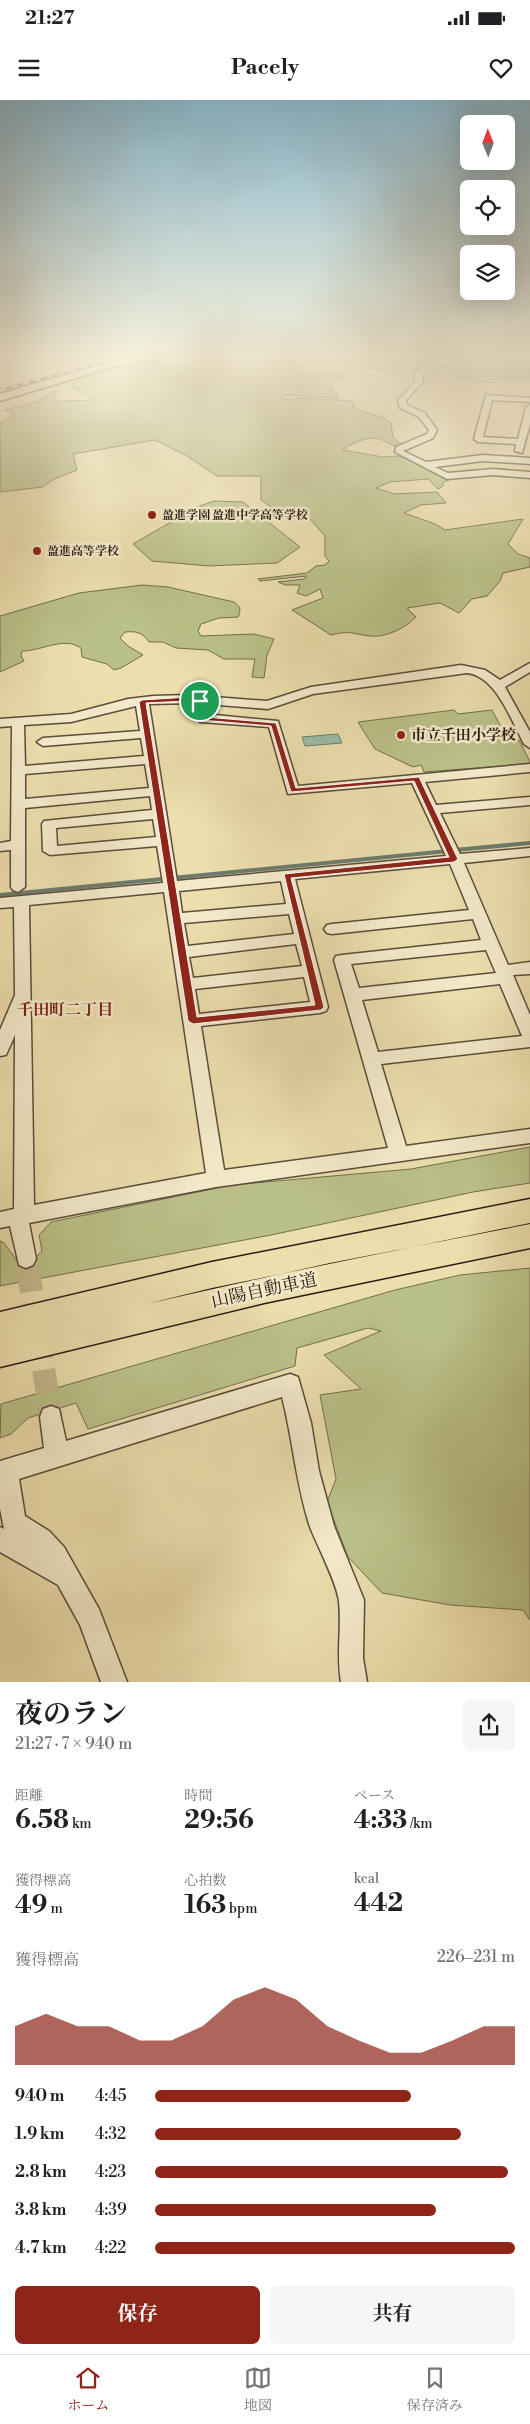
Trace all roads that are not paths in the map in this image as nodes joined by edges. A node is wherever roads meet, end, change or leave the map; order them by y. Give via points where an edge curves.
1 (432, 429) edge
2 (480, 429) edge
3 (525, 429) edge
4 (522, 442) junction
5 (517, 460) junction
6 (530, 461) edge
7 (426, 465) junction
8 (530, 475) edge
9 (530, 667) edge
10 (498, 684) junction
11 (200, 701) junction
12 (142, 702) junction
13 (18, 722) junction
14 (0, 723) edge
15 (148, 734) junction
16 (44, 742) dead end
17 (530, 744) edge
18 (152, 760) junction
19 (530, 768) edge
20 (19, 771) junction
21 (416, 778) junction
22 (156, 791) junction
23 (530, 801) edge
24 (18, 804) junction
25 (431, 810) junction
26 (159, 814) junction
27 (163, 841) junction
28 (19, 845) junction
29 (0, 847) edge
30 (530, 852) edge
31 (452, 854) junction
32 (287, 876) junction
33 (170, 881) junction
34 (20, 894) junction
35 (0, 903) edge
36 (295, 908) junction
37 (477, 914) junction
38 (177, 919) junction
39 (332, 929) dead end
40 (304, 938) junction
41 (490, 944) junction
42 (182, 952) junction
43 (530, 968) edge
44 (312, 971) junction
45 (505, 975) junction
46 (187, 984) junction
47 (352, 995) junction
48 (23, 996) junction
49 (524, 1007) edge
50 (193, 1021) junction
51 (530, 1035) edge
52 (530, 1041) edge
53 (0, 1050) edge
54 (371, 1059) junction
55 (530, 1136) edge
56 (399, 1154) junction
57 (216, 1178) junction
58 (530, 1211) edge
59 (14, 1217) edge
60 (530, 1236) edge
61 (26, 1258) tunnel mouth
62 (0, 1326) edge
63 (0, 1353) edge
64 (51, 1418) tunnel mouth
65 (57, 1455) junction
66 (3, 1472) edge
67 (0, 1539) edge
68 (65, 1575) junction
69 (114, 1682) edge
70 (354, 1682) edge

1 - 7 street via 430,436 399,449 399,452
2 - 4 street via 478,439
3 - 4 street
4 - 5 street
5 - 6 street
5 - 7 street via 483,458
7 - 8 street via 451,476 493,472
9 - 10 street
10 - 11 street via 486,673 461,670 311,691 268,705
10 - 17 street
11 - 12 street
11 - 21 street via 198,715 204,719 274,724 294,791
12 - 13 street via 71,718
12 - 15 street
13 - 14 street
13 - 20 street
15 - 16 street
15 - 18 street
18 - 20 street
18 - 22 street
19 - 21 street
20 - 24 street
21 - 25 street
22 - 24 street
22 - 26 street
23 - 25 street
24 - 28 street
25 - 31 street
26 - 27 street
26 - 27 street via 49,824 50,851
27 - 33 street
28 - 29 street
28 - 34 street
30 - 31 street
31 - 32 street
31 - 37 street
32 - 33 street
32 - 36 street
33 - 34 street
33 - 38 street
34 - 35 street
34 - 48 street
36 - 38 street
36 - 40 street
37 - 39 street
37 - 41 street
38 - 42 street
40 - 42 street
40 - 44 street
41 - 45 street
41 - 47 street via 342,960
42 - 46 street
43 - 45 street
44 - 46 street
44 - 50 street via 318,1008
45 - 47 street
45 - 49 street
46 - 50 street
47 - 54 street
48 - 53 street
48 - 59 street
49 - 51 street
50 - 57 street
52 - 54 street
54 - 56 street
55 - 56 street
56 - 57 street
57 - 59 street
58 - 62 highway, 山陽自動車道 via 212,1275
59 - 61 street
60 - 63 highway, 山陽自動車道 via 218,1300
64 - 65 street
65 - 66 street
65 - 70 street via 290,1384 322,1526 352,1600 350,1658
66 - 68 street via 14,1522 40,1540 55,1556
67 - 68 street
68 - 69 street via 90,1618

